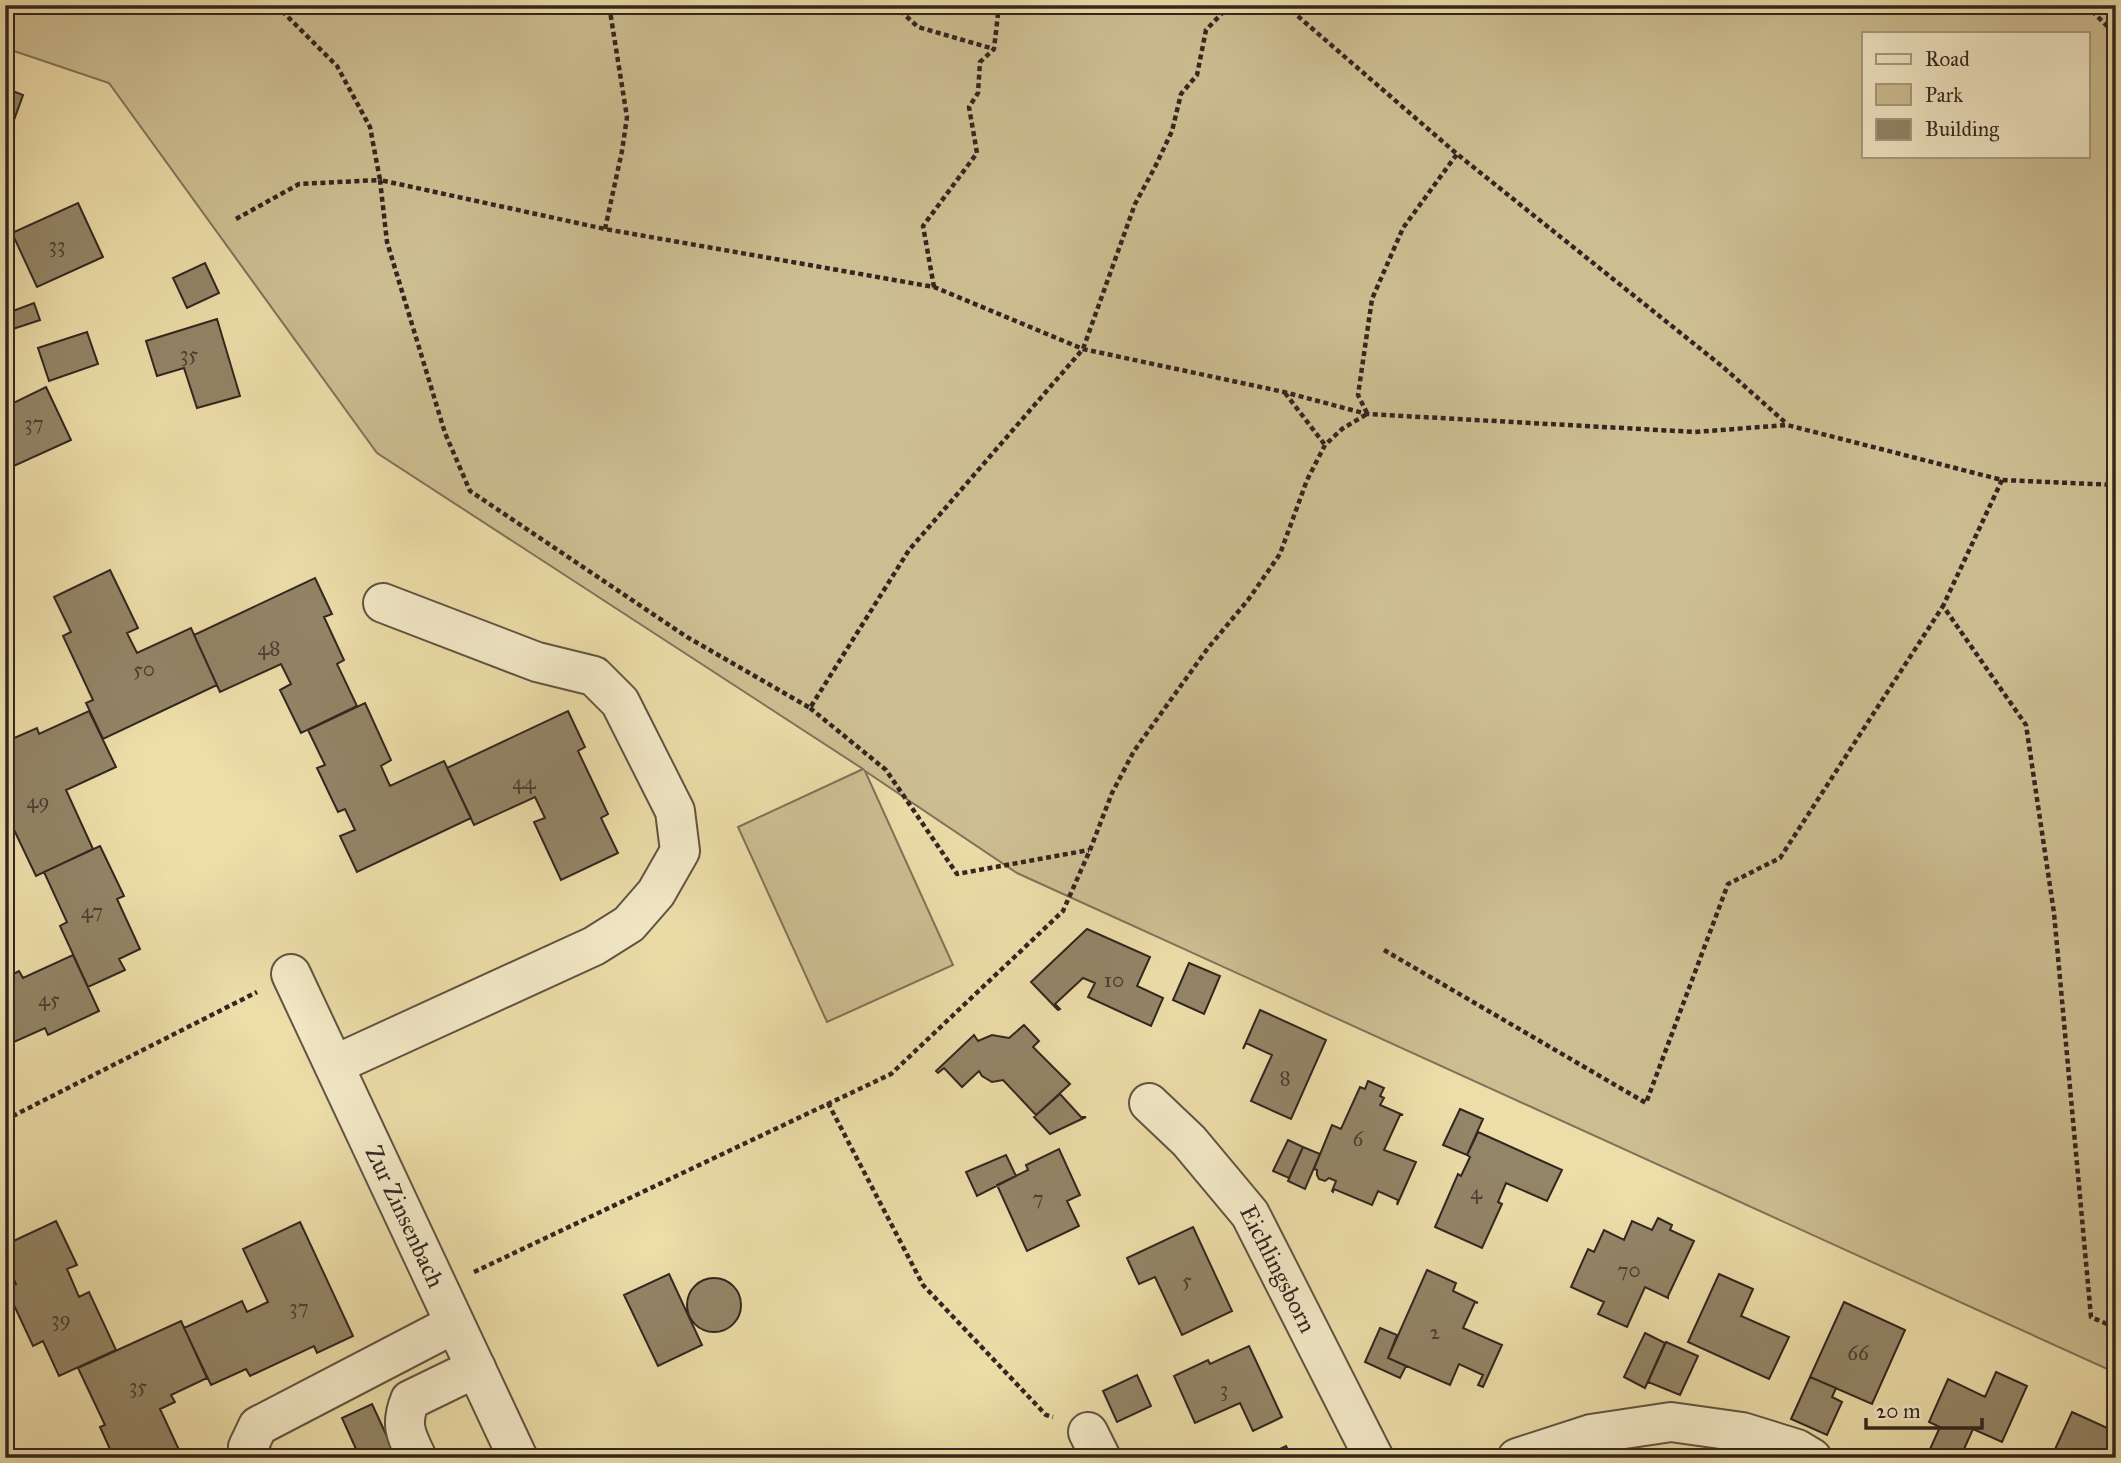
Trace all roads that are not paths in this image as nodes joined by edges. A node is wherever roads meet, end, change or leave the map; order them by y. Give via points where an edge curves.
1 (383, 603) dead end
2 (291, 974) road end
3 (334, 1065) junction
4 (1149, 1103) dead end
5 (454, 1324) junction
6 (476, 1368) junction
7 (253, 1458) edge
8 (417, 1458) edge
9 (519, 1458) edge
10 (1374, 1458) edge
11 (1517, 1458) edge
12 (1812, 1458) edge

1 - 3 street via 537,662 594,676 620,702 675,811 680,851 656,893 629,924 594,946
2 - 3 street, Zur Zinsenbach
3 - 5 street, Zur Zinsenbach
4 - 10 street, Eichlingsborn via 1189,1141 1250,1214
5 - 6 street, Zur Zinsenbach
5 - 7 street via 258,1426 248,1447
6 - 8 street via 410,1400 404,1430
6 - 9 street, Zur Zinsenbach
11 - 12 street via 1591,1434 1671,1422 1742,1432

